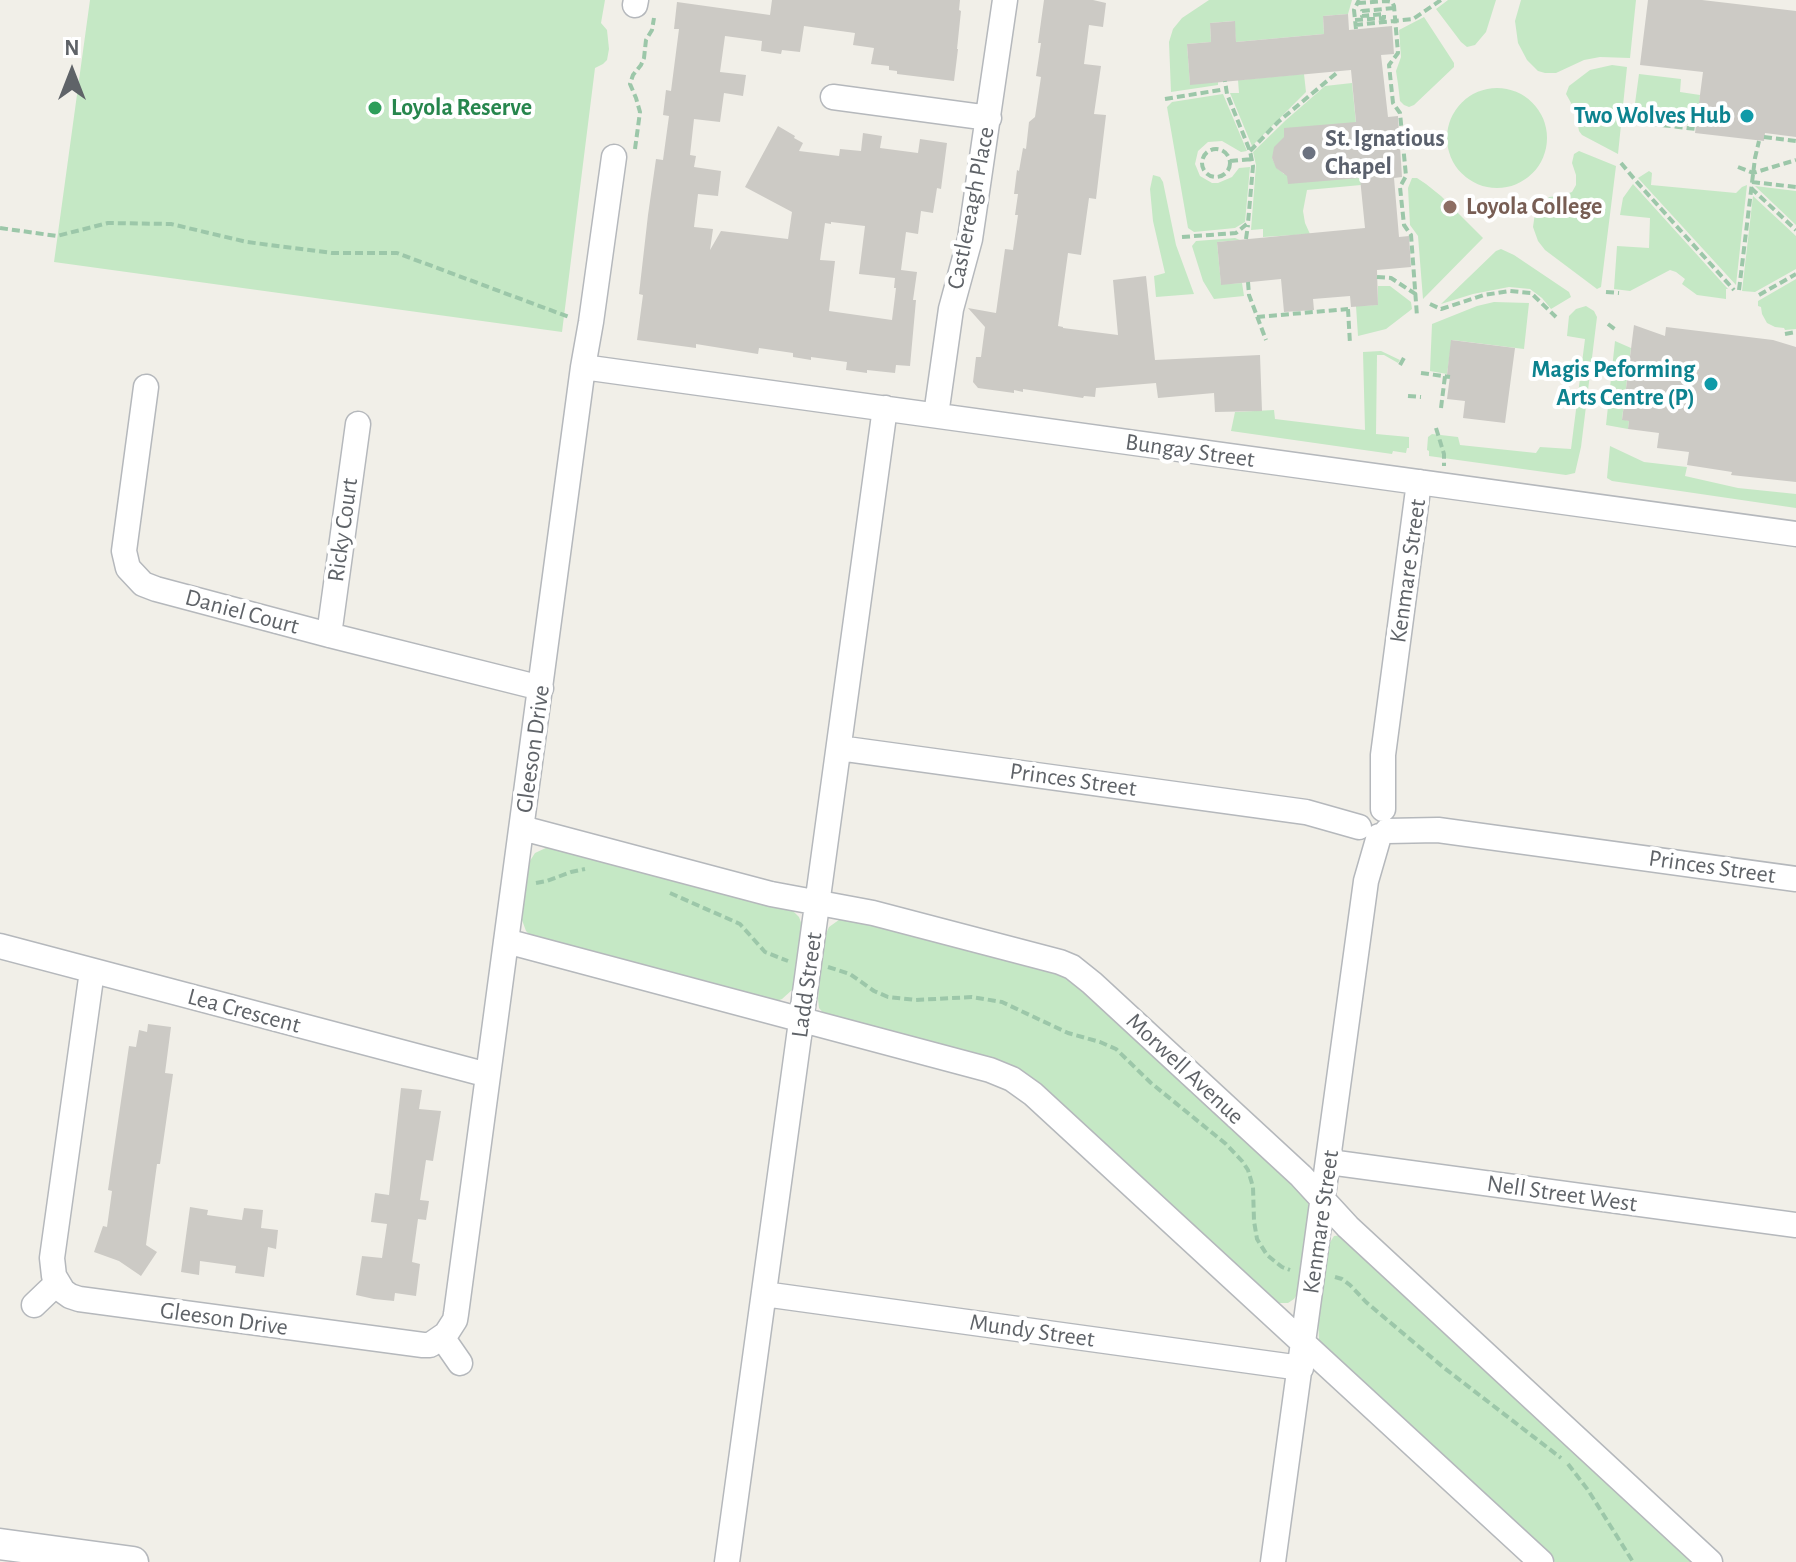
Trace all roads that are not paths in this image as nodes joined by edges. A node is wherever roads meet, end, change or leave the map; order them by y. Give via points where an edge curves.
1 (1005, 0) edge
2 (833, 97) dead end
3 (989, 118) junction
4 (624, 159) road end
5 (583, 367) junction
6 (146, 387) dead end
7 (885, 408) junction
8 (936, 415) junction
9 (358, 424) dead end
10 (1419, 482) junction
11 (1796, 534) edge
12 (329, 635) junction
13 (541, 688) junction
14 (839, 748) junction
15 (1374, 821) junction
16 (522, 828) junction
17 (1796, 879) edge
18 (818, 902) junction
19 (506, 941) junction
20 (0, 946) edge
21 (92, 971) junction
22 (802, 1020) junction
23 (488, 1075) junction
24 (1329, 1162) junction
25 (1323, 1201) junction
26 (1796, 1225) edge
27 (57, 1283) junction
28 (764, 1294) junction
29 (34, 1305) dead end
30 (442, 1337) junction
31 (1304, 1343) junction
32 (460, 1363) dead end
33 (1301, 1368) junction
34 (0, 1544) edge
35 (133, 1562) edge
36 (727, 1562) edge
37 (1273, 1562) edge
38 (1541, 1562) edge
39 (1710, 1562) edge

1 - 3 street, Castlereagh Place
2 - 3 street
3 - 8 street, Castlereagh Place
4 - 5 street, Gleeson Drive
5 - 7 street, Bungay Street
5 - 13 street, Gleeson Drive
6 - 12 street, Daniel Court via 124,551 131,573 156,589
7 - 8 street, Bungay Street
7 - 14 street, Ladd Street
8 - 10 street, Bungay Street
9 - 12 street, Ricky Court
10 - 11 street, Bungay Street
10 - 15 street, Kenmare Street
12 - 13 street, Daniel Court
13 - 16 street, Gleeson Drive
14 - 15 street, Princes Street
14 - 18 street, Ladd Street
15 - 17 street, Princes Street
15 - 24 street, Kenmare Street
16 - 18 street, Morwell Avenue
16 - 19 street, Gleeson Drive
18 - 22 street, Ladd Street
18 - 25 street, Morwell Avenue via 1072,967
19 - 22 street
19 - 23 street, Gleeson Drive
20 - 21 street, Lea Crescent
21 - 23 street, Lea Crescent
21 - 27 street via 52,1258
22 - 28 street, Ladd Street
22 - 31 street via 990,1070 1022,1085
23 - 30 street, Gleeson Drive via 456,1314
24 - 25 street, Kenmare Street
24 - 26 street, Nell Street West
25 - 31 street, Kenmare Street
25 - 39 street, Morwell Avenue
27 - 29 street
27 - 30 street, Gleeson Drive via 70,1296 95,1302 423,1345
28 - 33 street, Mundy Street
28 - 36 street, Ladd Street
30 - 32 street
31 - 33 street, Kenmare Street
31 - 38 street
33 - 37 street, Kenmare Street
34 - 35 street

